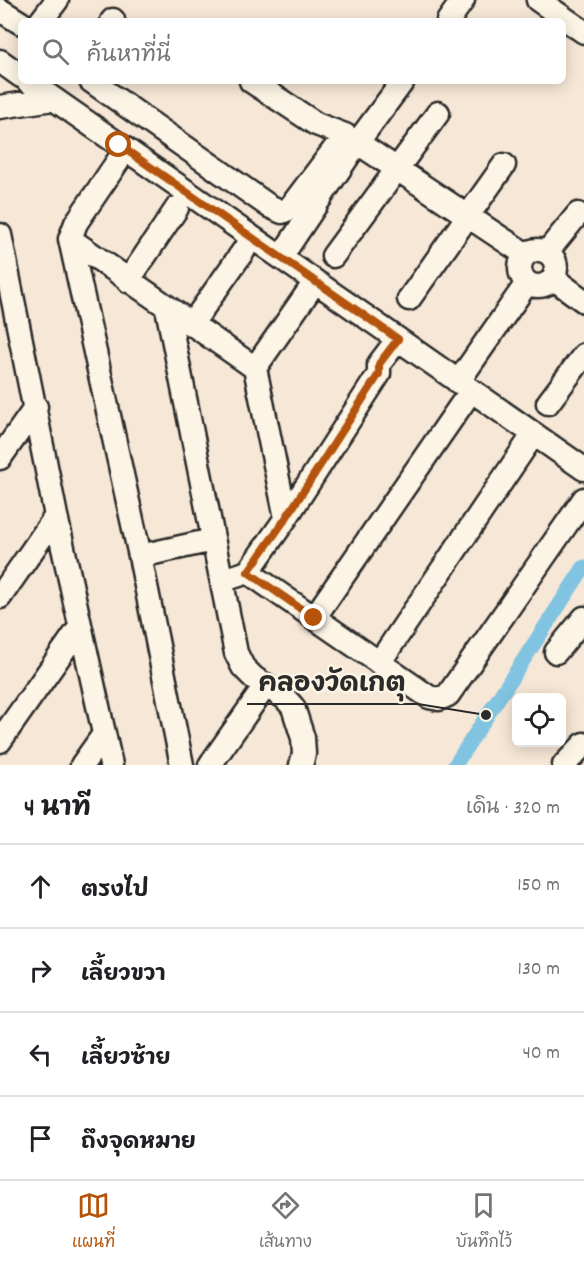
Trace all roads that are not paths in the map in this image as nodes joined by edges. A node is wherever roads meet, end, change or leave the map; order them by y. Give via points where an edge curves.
1 (57, 0) edge
2 (463, 0) edge
3 (538, 0) edge
4 (0, 10) edge
5 (43, 18) edge
6 (449, 18) edge
7 (564, 18) edge
8 (566, 19) edge
9 (18, 21) edge
10 (584, 32) edge
11 (0, 61) edge
12 (18, 74) edge
13 (18, 77) edge
14 (0, 80) edge
15 (32, 84) edge
16 (96, 84) edge
17 (256, 84) edge
18 (401, 84) edge
19 (53, 99) junction
20 (0, 107) edge
21 (438, 113) dead end
22 (356, 142) junction
23 (118, 161) dead end
24 (504, 165) dead end
25 (397, 169) junction
26 (177, 208) dead end
27 (578, 214) dead end
28 (469, 217) junction
29 (0, 235) edge
30 (70, 239) junction
31 (244, 250) dead end
32 (547, 252) junction
33 (525, 254) junction
34 (333, 256) dead end
35 (281, 257) junction
36 (554, 279) junction
37 (128, 281) junction
38 (527, 283) junction
39 (308, 292) dead end
40 (409, 299) dead end
41 (584, 301) edge
42 (6, 307) edge
43 (167, 308) junction
44 (191, 325) junction
45 (403, 343) junction
46 (584, 355) edge
47 (255, 368) junction
48 (462, 390) junction
49 (548, 403) dead end
50 (36, 407) junction
51 (529, 441) dead end
52 (0, 458) edge
53 (584, 469) edge
54 (584, 499) edge
55 (56, 516) junction
56 (286, 518) junction
57 (213, 540) junction
58 (140, 556) junction
59 (248, 572) junction
60 (223, 580) junction
61 (0, 597) edge
62 (314, 618) junction
63 (584, 618) edge
64 (80, 627) junction
65 (556, 652) dead end
66 (379, 663) junction
67 (266, 685) junction
68 (104, 734) junction
69 (0, 741) edge
70 (584, 744) edge
71 (82, 765) edge
72 (111, 765) edge
73 (182, 765) edge
74 (210, 765) edge
75 (301, 765) edge
76 (564, 765) edge

1 - 5 street
2 - 6 street
3 - 7 street
4 - 9 street
8 - 10 street
11 - 12 street
13 - 14 street
15 - 19 street
16 - 22 street via 282,212
17 - 22 street via 316,124
18 - 22 street
19 - 20 street
19 - 35 street
21 - 25 street
22 - 25 street
22 - 35 street
23 - 30 street via 76,223
24 - 28 street
25 - 28 street
25 - 34 street
26 - 37 street
27 - 32 street
28 - 33 street
28 - 40 street
29 - 42 street
30 - 37 street
30 - 58 street
31 - 44 street
32 - 33 street via 535,249
32 - 36 street via 557,266
33 - 38 street via 520,262 521,275
35 - 45 street
36 - 38 street via 547,285
36 - 41 street
37 - 43 street
38 - 48 street
39 - 47 street
42 - 50 street
43 - 44 street
43 - 57 street
44 - 47 street
45 - 48 street
45 - 56 street via 389,372 379,374
46 - 49 street
47 - 56 street
48 - 53 street
48 - 62 street
50 - 52 street
50 - 55 street
51 - 66 street
54 - 66 street via 448,695 439,699 429,697
55 - 61 street
55 - 64 street
56 - 59 street
57 - 58 street
57 - 60 street
58 - 73 street
59 - 60 street
59 - 62 street
60 - 67 street via 236,653 243,667
62 - 66 street
63 - 65 street
64 - 68 street
64 - 69 street
67 - 74 street
67 - 75 street via 293,707 303,738
68 - 71 street
68 - 72 street
70 - 76 street

